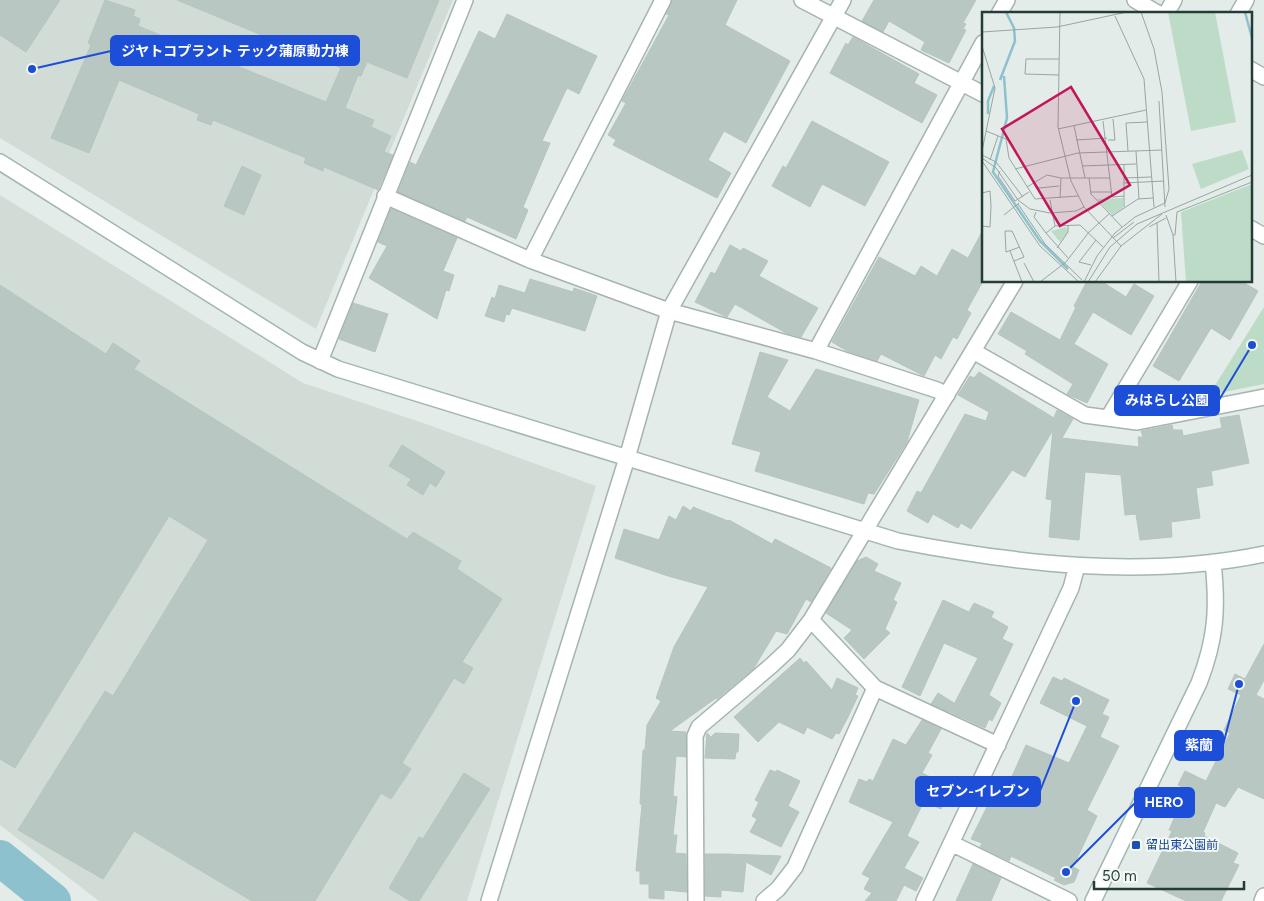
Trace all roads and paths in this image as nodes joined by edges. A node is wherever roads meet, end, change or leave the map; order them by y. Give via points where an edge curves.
1 (465, 0) edge
2 (664, 0) edge
3 (802, 0) edge
4 (843, 0) edge
5 (1007, 0) edge
6 (1135, 0) edge
7 (1174, 0) edge
8 (1246, 0) edge
9 (1000, 12) edge
10 (1156, 12) edge
11 (1167, 12) edge
12 (1239, 12) edge
13 (835, 16) junction
14 (982, 45) edge
15 (1252, 70) edge
16 (1264, 77) edge
17 (960, 83) junction
18 (982, 94) edge
19 (0, 162) edge
20 (385, 196) junction
21 (1252, 229) edge
22 (1264, 236) edge
23 (530, 260) junction
24 (1014, 282) edge
25 (1189, 282) edge
26 (669, 311) junction
27 (816, 352) junction
28 (973, 352) junction
29 (320, 361) junction
30 (947, 395) junction
31 (1264, 397) edge
32 (1108, 418) junction
33 (627, 458) junction
34 (865, 530) junction
35 (1264, 554) edge
36 (1213, 562) junction
37 (1077, 566) junction
38 (811, 620) junction
39 (875, 688) junction
40 (998, 745) junction
41 (953, 844) junction
42 (1264, 896) edge
43 (489, 901) edge
44 (696, 901) edge
45 (764, 901) edge
46 (924, 901) edge
47 (1069, 901) edge
48 (1093, 901) edge
49 (1262, 901) edge

1 - 20 street
2 - 23 street
3 - 13 street
4 - 13 street
5 - 9 street
6 - 10 street
7 - 11 street
8 - 12 street
13 - 17 street
13 - 26 street
14 - 17 street
15 - 16 street
17 - 18 street
17 - 27 street
19 - 29 street
20 - 23 street
20 - 29 street
21 - 22 street
23 - 26 street
24 - 28 street
25 - 32 street
26 - 27 street
26 - 33 street
27 - 30 street
28 - 30 street
28 - 32 street via 1085,415
29 - 33 street
30 - 34 street
31 - 32 street via 1137,422
33 - 34 street
33 - 43 street
34 - 37 street via 898,542 985,557
34 - 38 street
35 - 36 street
36 - 37 street
36 - 48 street via 1216,589 1214,635 1208,660
37 - 40 street via 1071,588
38 - 39 street
38 - 44 street via 788,650 709,716 695,736
39 - 40 street
39 - 45 street via 795,867
40 - 41 street
41 - 46 street
41 - 47 street
42 - 49 street

